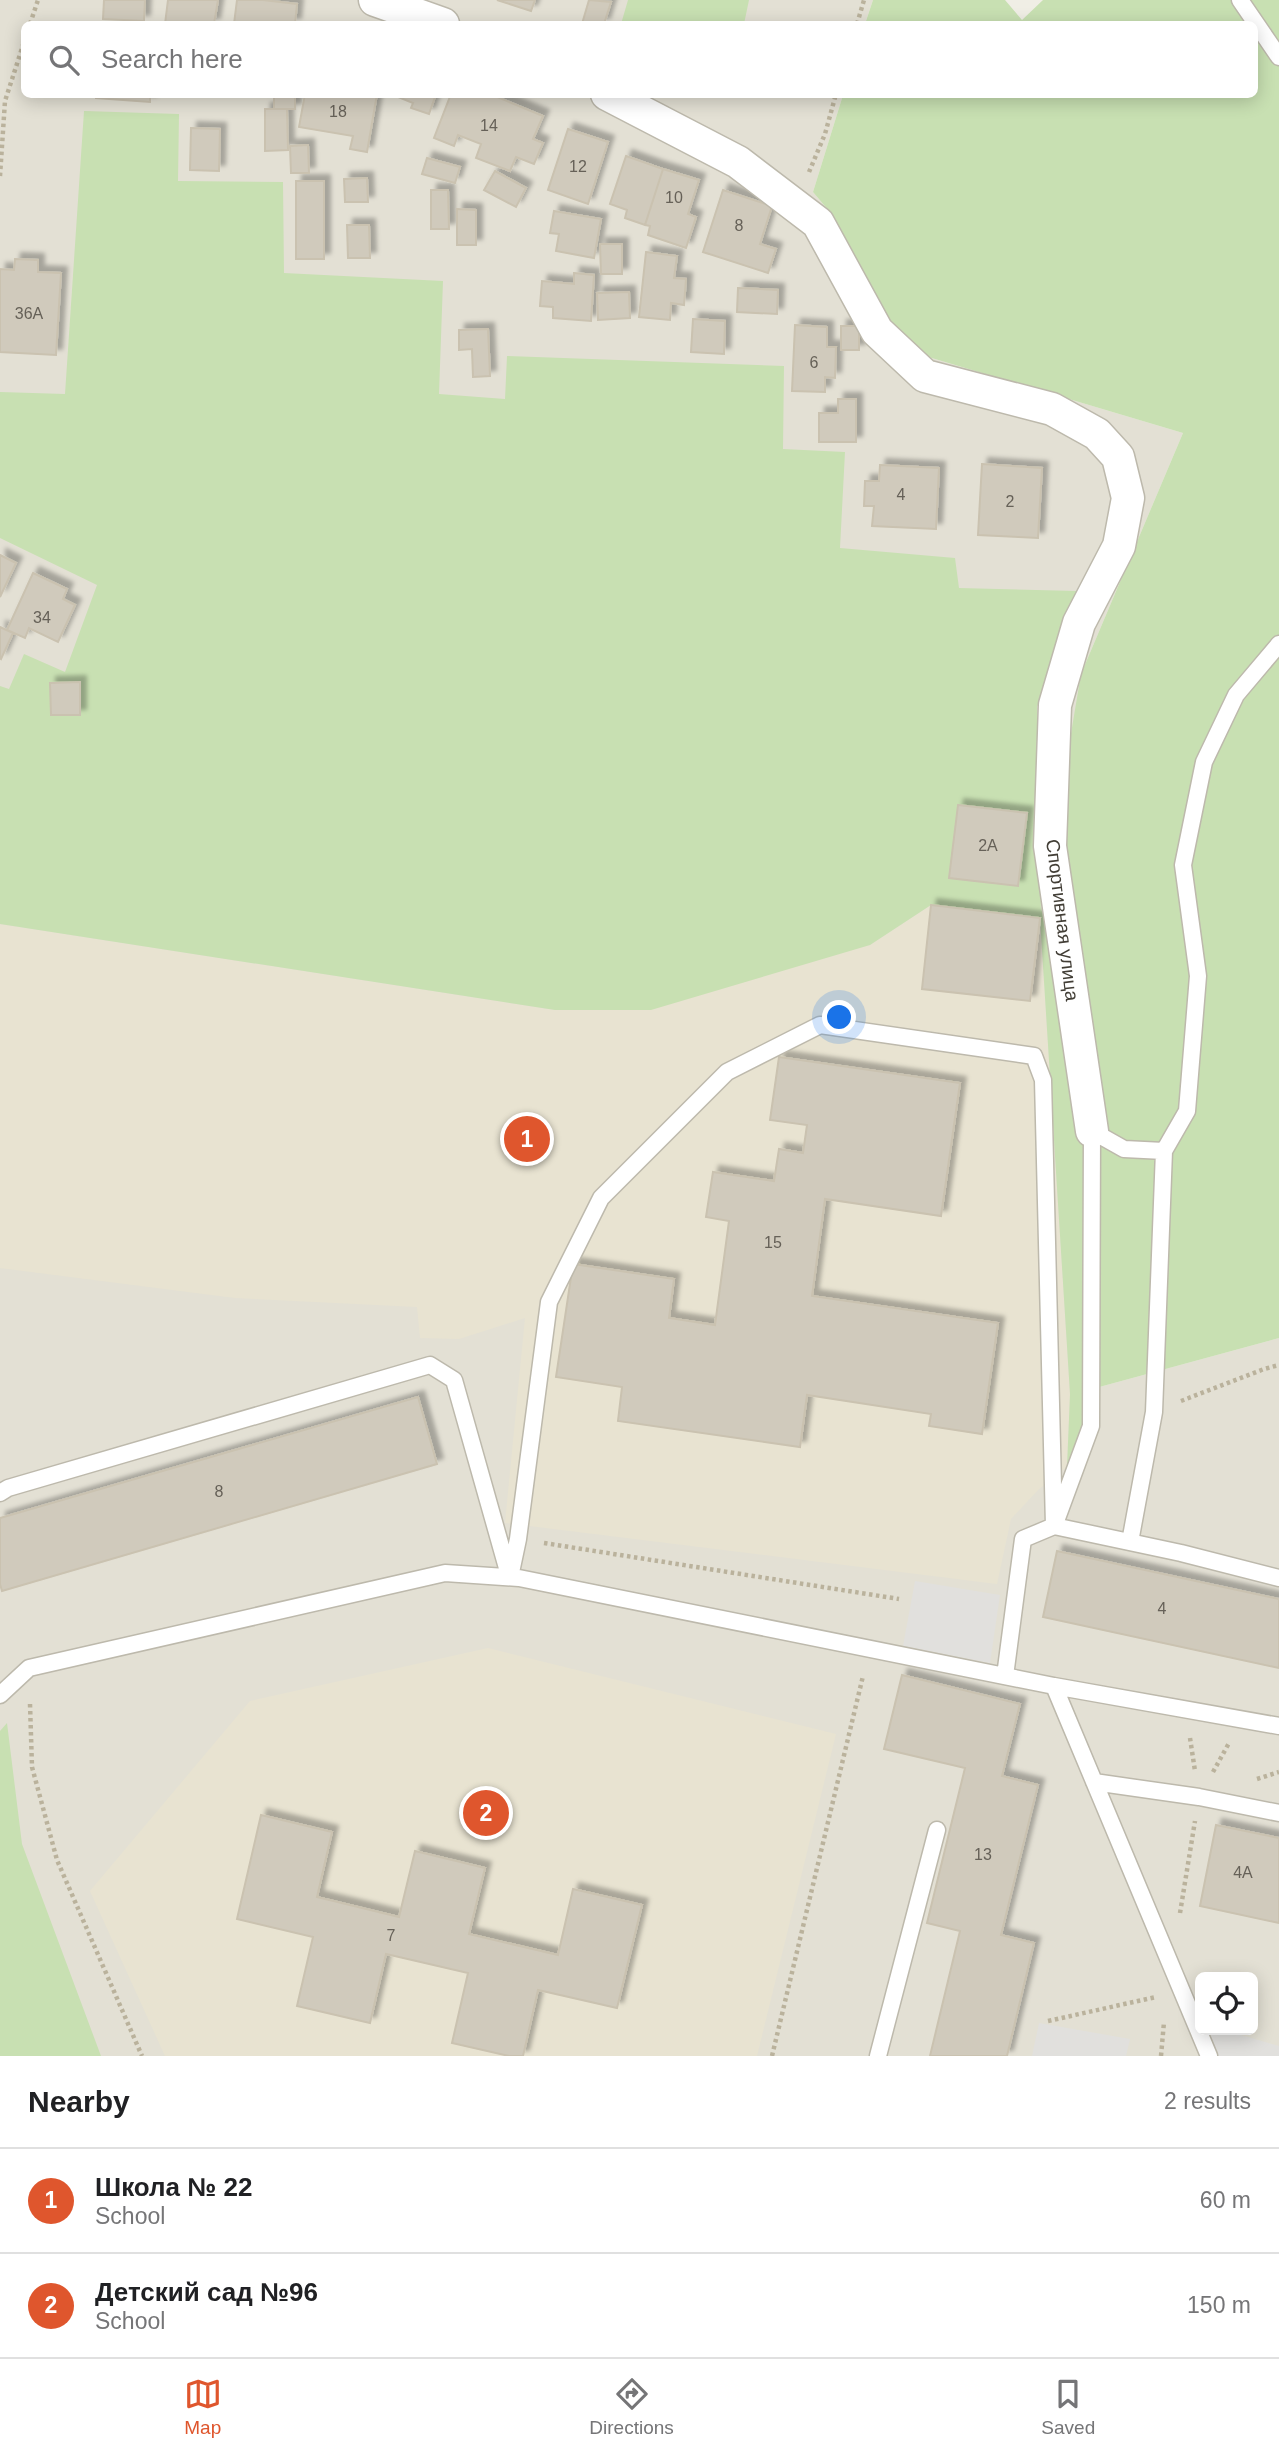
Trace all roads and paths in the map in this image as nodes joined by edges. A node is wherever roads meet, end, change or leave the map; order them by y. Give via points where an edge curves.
1 (38, 0) edge
2 (375, 0) edge
3 (864, 0) edge
4 (1240, 0) edge
5 (31, 21) edge
6 (434, 21) edge
7 (858, 21) edge
8 (1254, 21) edge
9 (1258, 26) edge
10 (21, 51) edge
11 (1279, 57) edge
12 (615, 98) edge
13 (835, 98) edge
14 (0, 176) edge
15 (807, 178) dead end
16 (1279, 644) edge
17 (1092, 1132) junction
18 (1164, 1151) junction
19 (1279, 1365) edge
20 (1154, 1412) junction
21 (0, 1493) edge
22 (1054, 1526) junction
23 (518, 1539) junction
24 (1130, 1542) junction
25 (510, 1577) junction
26 (1279, 1578) edge
27 (899, 1599) dead end
28 (869, 1648) junction
29 (29, 1668) junction
30 (1005, 1676) junction
31 (1054, 1686) junction
32 (0, 1695) edge
33 (1185, 1709) junction
34 (1242, 1718) junction
35 (1279, 1726) edge
36 (1094, 1782) junction
37 (1199, 1797) junction
38 (1279, 1813) edge
39 (937, 1830) dead end
40 (1167, 1994) dead end
41 (1048, 2021) dead end
42 (142, 2056) edge
43 (772, 2056) edge
44 (878, 2056) edge
45 (1209, 2056) edge

1 - 5 path
2 - 6 street
3 - 7 path
4 - 8 lane
9 - 11 lane
10 - 14 path via 5,101
12 - 17 street, Спортивная улица via 738,162 818,223 877,331 925,376 1052,409 1097,433 1118,457 1128,498 1119,546 1079,623 1055,705 1050,846
13 - 15 path
16 - 18 lane via 1236,695 1203,762 1183,865 1198,976 1187,1111
17 - 18 lane via 1124,1149
17 - 22 lane via 1091,1426
18 - 20 lane
19 - 20 path
20 - 24 lane
21 - 25 lane via 430,1365 453,1380
22 - 23 lane via 1043,1080 1034,1056 820,1025 727,1072 601,1198 549,1302
22 - 24 lane
22 - 30 lane via 1023,1539
23 - 25 lane
23 - 27 path
24 - 26 lane
25 - 28 lane
25 - 29 lane via 445,1573
28 - 30 lane
28 - 43 path
29 - 32 lane
29 - 42 path via 32,1767 57,1860
30 - 31 lane
31 - 33 lane
31 - 36 lane
33 - 34 lane
33 - 37 path
34 - 35 lane
34 - 37 path
36 - 37 lane
36 - 45 lane
37 - 38 lane
39 - 44 lane
40 - 41 path

